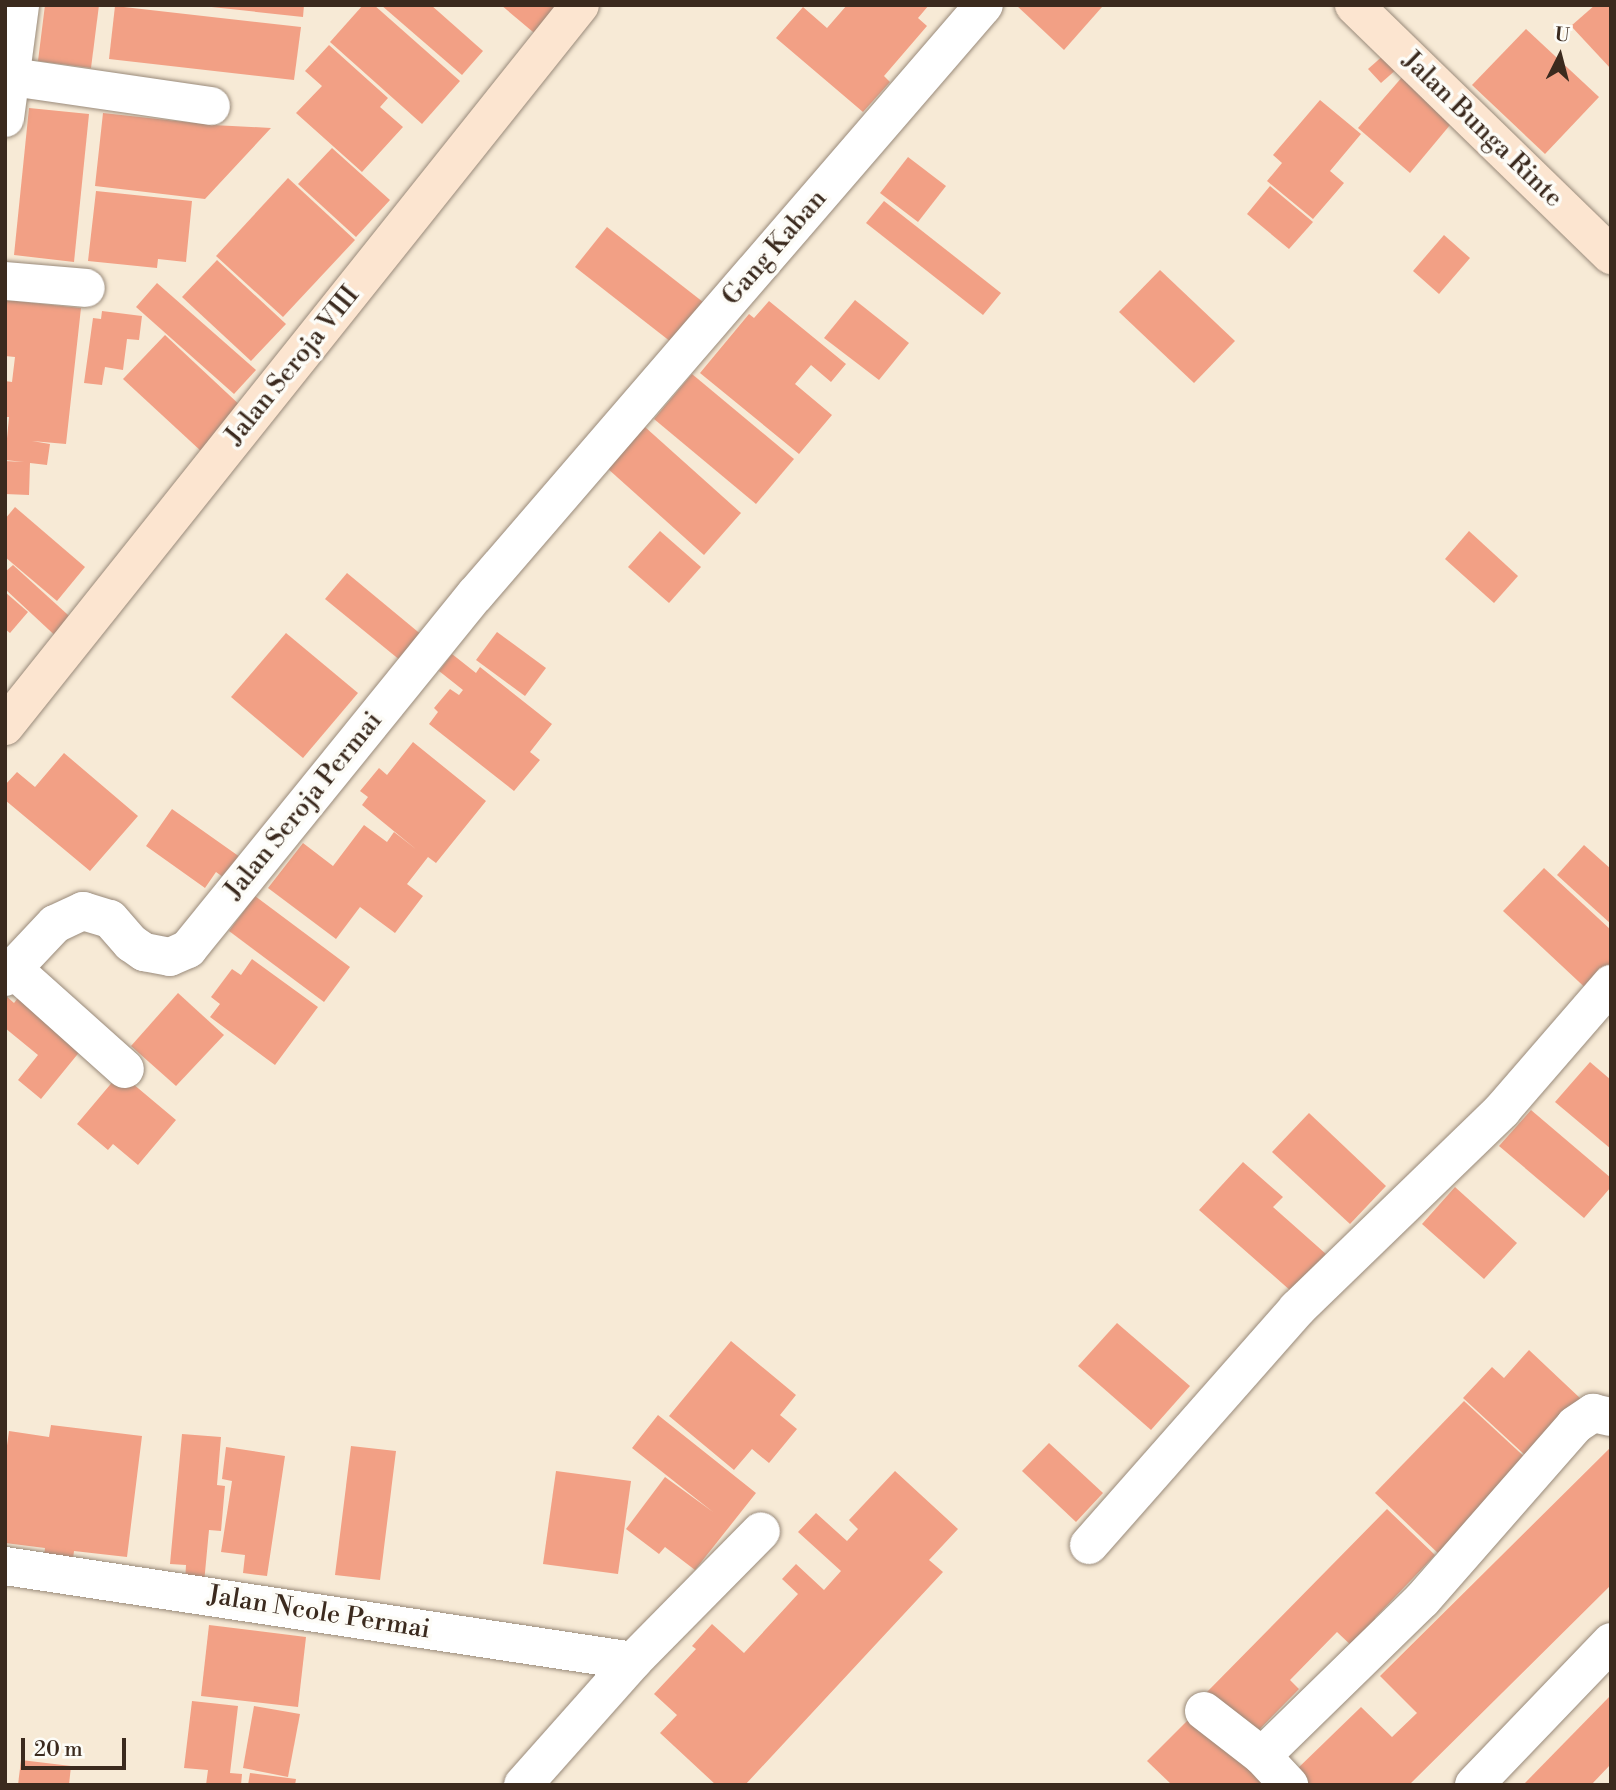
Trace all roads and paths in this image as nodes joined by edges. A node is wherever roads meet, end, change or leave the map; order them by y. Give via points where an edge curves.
1 (20, 5) edge
2 (580, 5) edge
3 (984, 5) edge
4 (1354, 5) edge
5 (12, 77) junction
6 (211, 107) dead end
7 (5, 118) edge
8 (1611, 255) edge
9 (5, 281) edge
10 (86, 288) dead end
11 (566, 490) joint
12 (5, 726) edge
13 (9, 973) edge
14 (1611, 984) edge
15 (125, 1069) dead end
16 (1611, 1417) edge
17 (761, 1531) dead end
18 (1089, 1545) dead end
19 (5, 1566) edge
20 (1611, 1642) edge
21 (633, 1661) junction
22 (1205, 1711) dead end
23 (1262, 1756) junction
24 (523, 1785) edge
25 (1289, 1785) edge
26 (1474, 1785) edge

1 - 5 street
2 - 12 street, Jalan Seroja VIII
3 - 11 street, Gang Kaban
4 - 8 street, Jalan Bunga Rinte
5 - 6 street
5 - 7 street
9 - 10 street
11 - 13 street, Jalan Seroja Permai via 188,949 170,957 144,952 110,919 83,911 55,924
13 - 15 street
14 - 18 street via 1502,1110 1297,1309
16 - 23 street via 1593,1413 1575,1425 1422,1600
17 - 21 street
19 - 21 street, Jalan Ncole Permai
20 - 26 street
21 - 24 street
22 - 23 street
23 - 25 street

